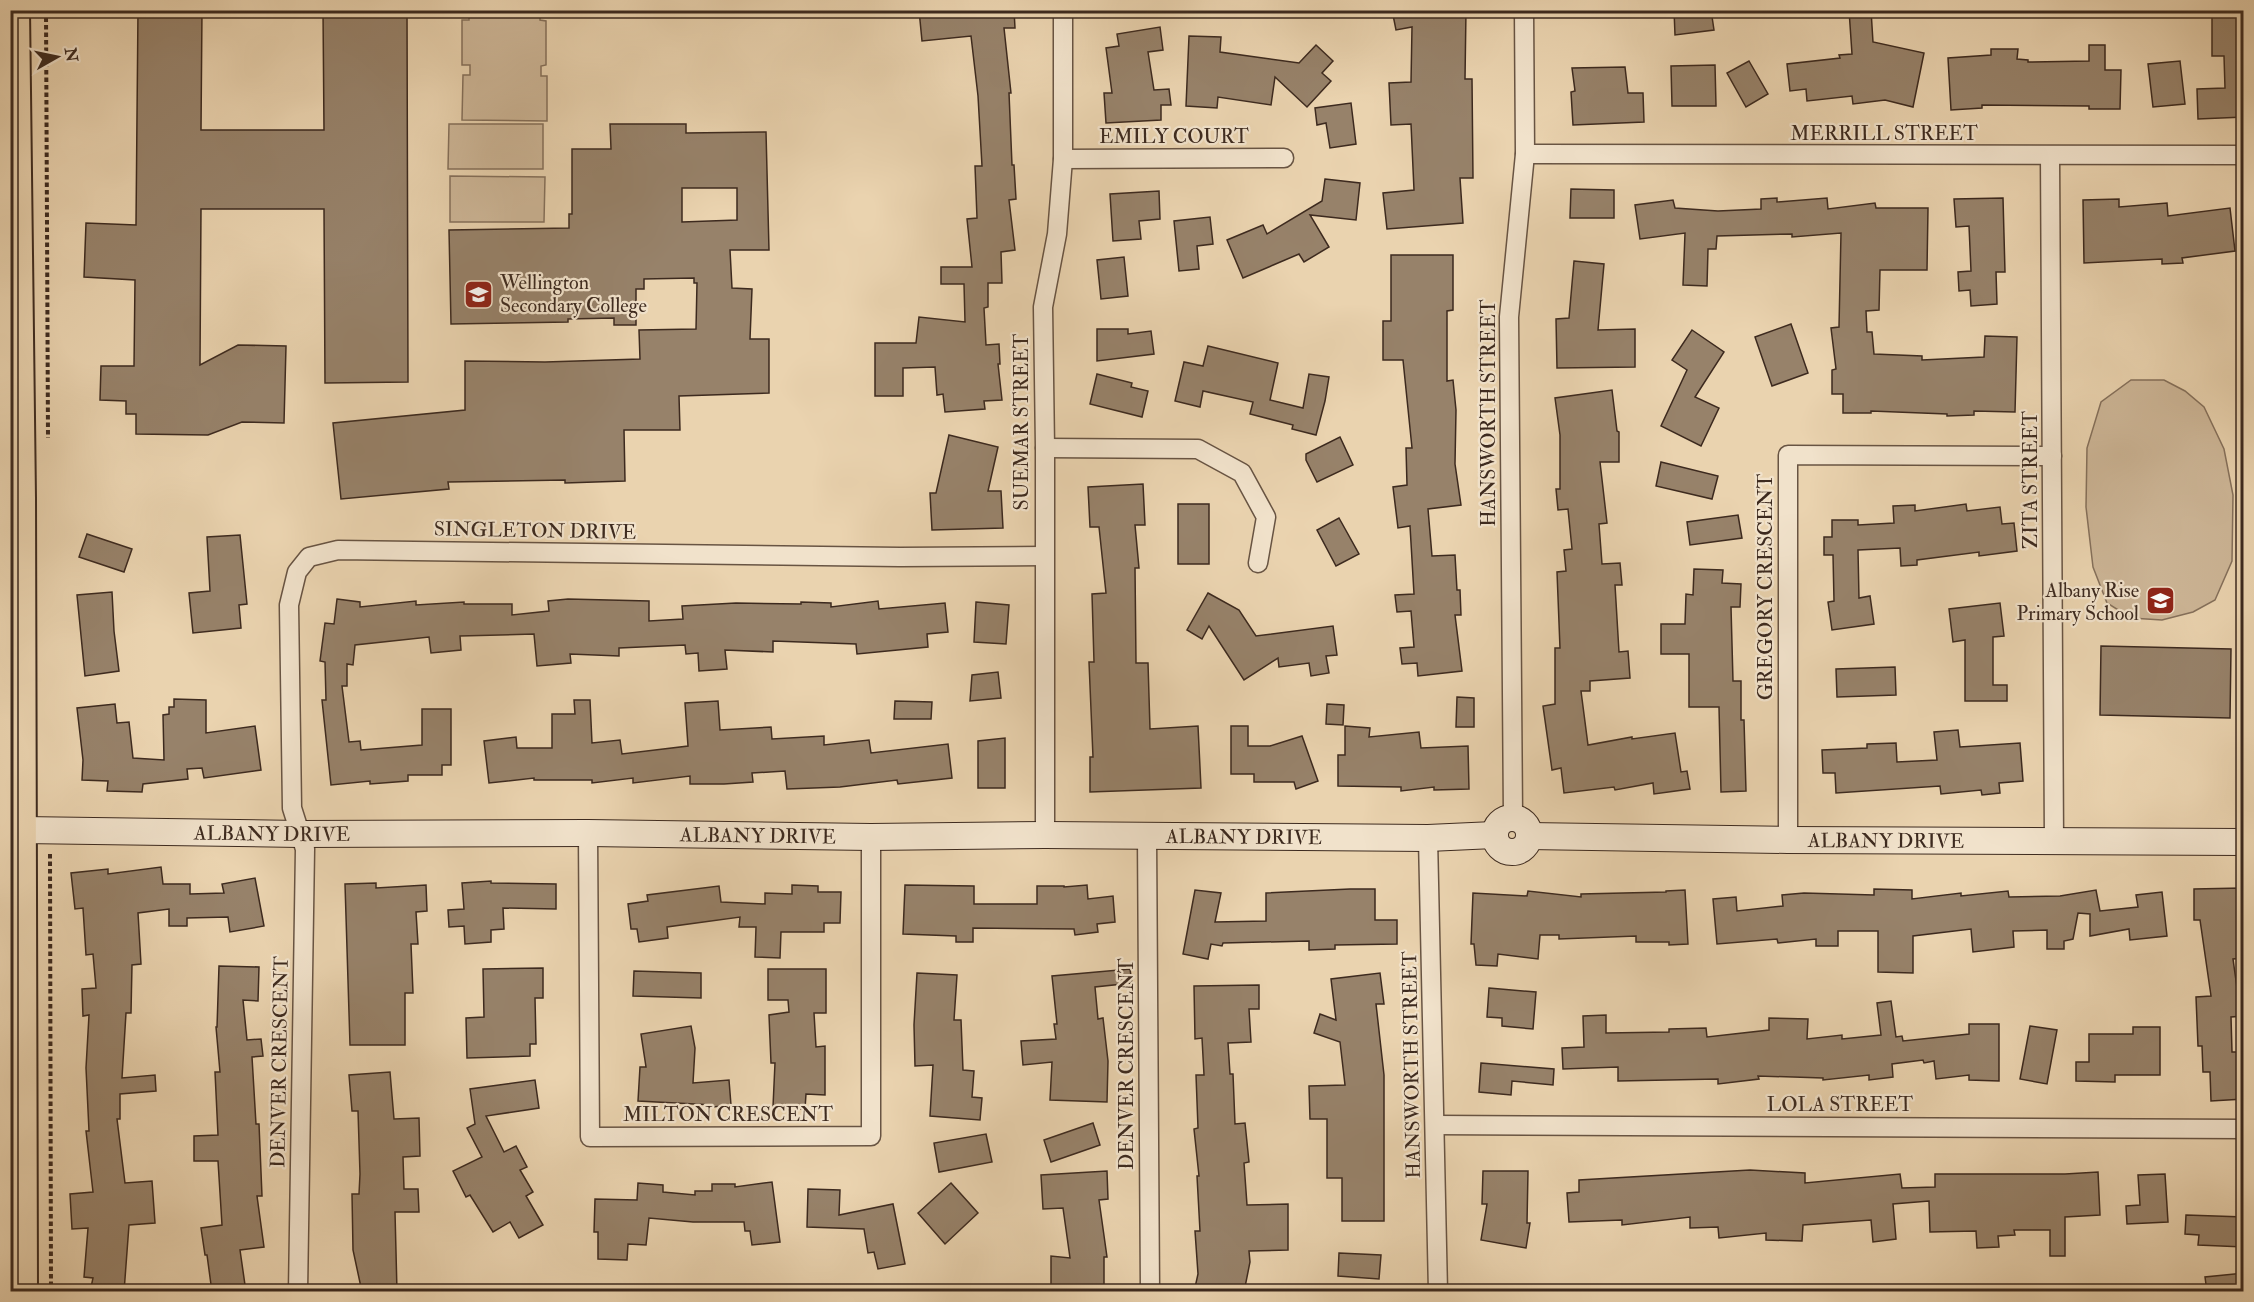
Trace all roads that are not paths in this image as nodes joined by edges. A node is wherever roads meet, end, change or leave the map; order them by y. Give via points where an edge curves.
1 (15, 10) edge
2 (1063, 10) edge
3 (1524, 10) edge
4 (1525, 154) junction
5 (2244, 155) edge
6 (2050, 156) junction
7 (1284, 158) dead end
8 (1063, 159) junction
9 (14, 203) edge
10 (1045, 448) junction
11 (2052, 456) junction
12 (1044, 556) junction
13 (1258, 563) dead end
14 (16, 796) edge
15 (1521, 827) junction
16 (18, 832) edge
17 (588, 833) junction
18 (300, 834) junction
19 (1045, 835) junction
20 (871, 837) junction
21 (1147, 837) junction
22 (1428, 838) junction
23 (1788, 840) junction
24 (2054, 841) junction
25 (2244, 842) edge
26 (1435, 1125) junction
27 (2244, 1129) edge
28 (23, 1292) edge
29 (298, 1292) edge
30 (1150, 1292) edge
31 (1438, 1292) edge

1 - 9 main road
2 - 8 street, SUEMAR STREET
3 - 4 street, HANSWORTH STREET
4 - 6 street, MERRILL STREET
4 - 15 street, HANSWORTH STREET via 1509,317
5 - 6 street, MERRILL STREET
6 - 11 street, ZITA STREET
7 - 8 street, EMILY COURT
8 - 10 street, SUEMAR STREET via 1057,234 1043,307
9 - 14 main road via 19,294
10 - 12 street, SUEMAR STREET
10 - 13 street via 1198,449 1242,473 1266,517
11 - 23 street, GREGORY CRESCENT via 1788,455
11 - 24 street, ZITA STREET
12 - 18 street, SINGLETON DRIVE via 338,550 309,557 297,572 289,605 292,808
12 - 19 street, SUEMAR STREET
14 - 16 main road
15 - 22 street, ALBANY DRIVE via 1528,842 1520,850 1509,852 1499,846 1494,836
15 - 23 street, ALBANY DRIVE
16 - 18 street, ALBANY DRIVE
16 - 28 main road
17 - 18 street, ALBANY DRIVE
17 - 20 street, ALBANY DRIVE
17 - 20 street, MILTON CRESCENT via 590,1137 871,1136
18 - 29 street, DENVER CRESCENT via 305,849
19 - 20 street, ALBANY DRIVE
19 - 21 street, ALBANY DRIVE
21 - 22 street, ALBANY DRIVE
21 - 30 street, DENVER CRESCENT
22 - 26 street, HANSWORTH STREET
23 - 24 street, ALBANY DRIVE
24 - 25 street, ALBANY DRIVE
26 - 27 street, LOLA STREET
26 - 31 street, HANSWORTH STREET

